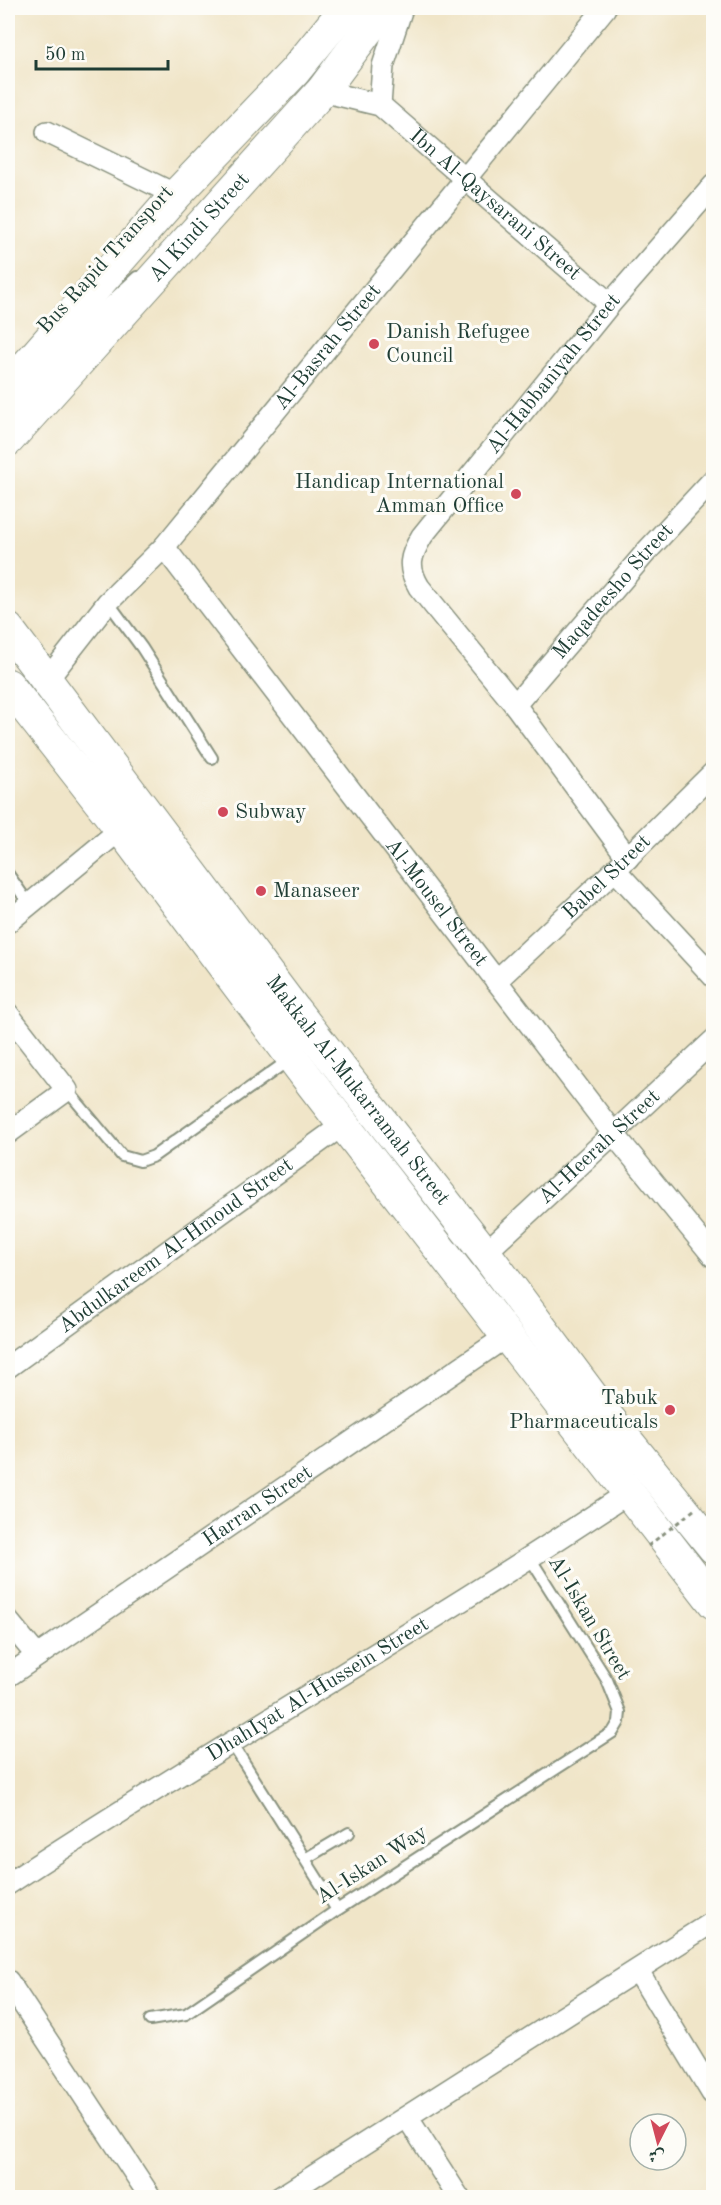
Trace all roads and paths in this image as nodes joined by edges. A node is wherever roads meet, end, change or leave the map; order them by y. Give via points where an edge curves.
1 (346, 8) edge
2 (384, 8) edge
3 (402, 8) edge
4 (605, 8) edge
5 (322, 91) junction
6 (380, 105) junction
7 (47, 132) dead end
8 (228, 141) junction
9 (464, 180) junction
10 (714, 184) edge
11 (176, 195) junction
12 (158, 273) junction
13 (610, 304) junction
14 (8, 387) edge
15 (8, 401) edge
16 (8, 414) edge
17 (8, 440) edge
18 (714, 479) edge
19 (164, 547) junction
20 (108, 602) junction
21 (8, 629) edge
22 (47, 680) junction
23 (8, 686) edge
24 (515, 705) junction
25 (212, 758) dead end
26 (714, 772) edge
27 (121, 830) junction
28 (621, 864) junction
29 (8, 874) edge
30 (29, 904) junction
31 (8, 922) edge
32 (714, 976) edge
33 (496, 981) junction
34 (8, 1014) edge
35 (714, 1040) edge
36 (292, 1058) junction
37 (67, 1090) junction
38 (344, 1124) junction
39 (8, 1133) edge
40 (613, 1133) junction
41 (484, 1253) junction
42 (714, 1257) edge
43 (507, 1336) junction
44 (8, 1367) edge
45 (628, 1493) junction
46 (695, 1509) dead end
47 (648, 1546) dead end
48 (714, 1548) edge
49 (530, 1558) junction
50 (714, 1603) edge
51 (8, 1621) edge
52 (37, 1656) junction
53 (8, 1676) edge
54 (613, 1732) joint
55 (231, 1742) junction
56 (349, 1833) dead end
57 (305, 1859) junction
58 (8, 1884) edge
59 (337, 1910) junction
60 (714, 1921) edge
61 (638, 1971) junction
62 (8, 1981) edge
63 (150, 2020) dead end
64 (712, 2093) dead end
65 (407, 2118) junction
66 (151, 2198) edge
67 (279, 2198) edge
68 (459, 2198) edge

1 - 8 main road, Al Kindi Street via 294,72
2 - 5 main road, Al Kindi Street
3 - 6 street via 383,66
4 - 9 street, Al-Basrah Street
5 - 6 street, Ibn Al-Qaysarani Street
5 - 12 main road, Al Kindi Street
6 - 9 street, Ibn Al-Qaysarani Street
7 - 11 street
8 - 11 main road, Al Kindi Street
8 - 15 lane, Bus Rapid Transport via 215,167
9 - 13 street, Ibn Al-Qaysarani Street
9 - 19 street, Al-Basrah Street
10 - 13 street, Al-Habbaniyah Street
11 - 14 main road, Al Kindi Street
12 - 16 lane, Bus Rapid Transport via 134,279 113,297
12 - 17 main road, Al Kindi Street
13 - 24 street, Al-Habbaniyah Street via 423,536 410,561 419,587
18 - 24 street, Maqadeesho Street via 647,550
19 - 20 street, Al-Basrah Street
19 - 33 street, Al-Mousel Street
20 - 22 street, Al-Basrah Street
20 - 25 lane
21 - 22 main road, Makkah Al-Mukarramah Street
22 - 41 main road, Makkah Al-Mukarramah Street via 293,1008
23 - 27 main road, Makkah Al-Mukarramah Street
24 - 28 street, Al-Habbaniyah Street
26 - 28 street, Babel Street
27 - 30 street
27 - 36 main road, Makkah Al-Mukarramah Street
28 - 32 street, Al-Habbaniyah Street
28 - 33 street, Babel Street
29 - 30 lane
30 - 31 street
33 - 40 street, Al-Mousel Street
34 - 37 street
35 - 40 street, Al-Heerah Street
36 - 37 lane via 154,1156 140,1161 122,1156
36 - 38 main road, Makkah Al-Mukarramah Street
37 - 39 street
38 - 43 main road, Makkah Al-Mukarramah Street
38 - 44 street, Abdulkareem Al-Hmoud Street
40 - 41 street, Al-Heerah Street
40 - 42 street, Al-Mousel Street
41 - 48 main road, Makkah Al-Mukarramah Street via 599,1406
43 - 45 main road, Makkah Al-Mukarramah Street
43 - 52 street, Harran Street
45 - 49 street, DhahIyat Al-Hussein Street
45 - 50 main road, Makkah Al-Mukarramah Street
46 - 47 path, bridge
49 - 54 lane, Al-Iskan Street via 607,1680 620,1712
49 - 55 street, DhahIyat Al-Hussein Street
51 - 52 street
52 - 53 street, Harran Street
54 - 59 lane, Al-Iskan Way
55 - 57 lane
55 - 58 street, DhahIyat Al-Hussein Street
56 - 57 lane
57 - 59 lane
59 - 63 lane, Al-Iskan Way via 186,2014
60 - 61 street
61 - 64 street
61 - 65 street
62 - 66 street
65 - 67 street
65 - 68 street

